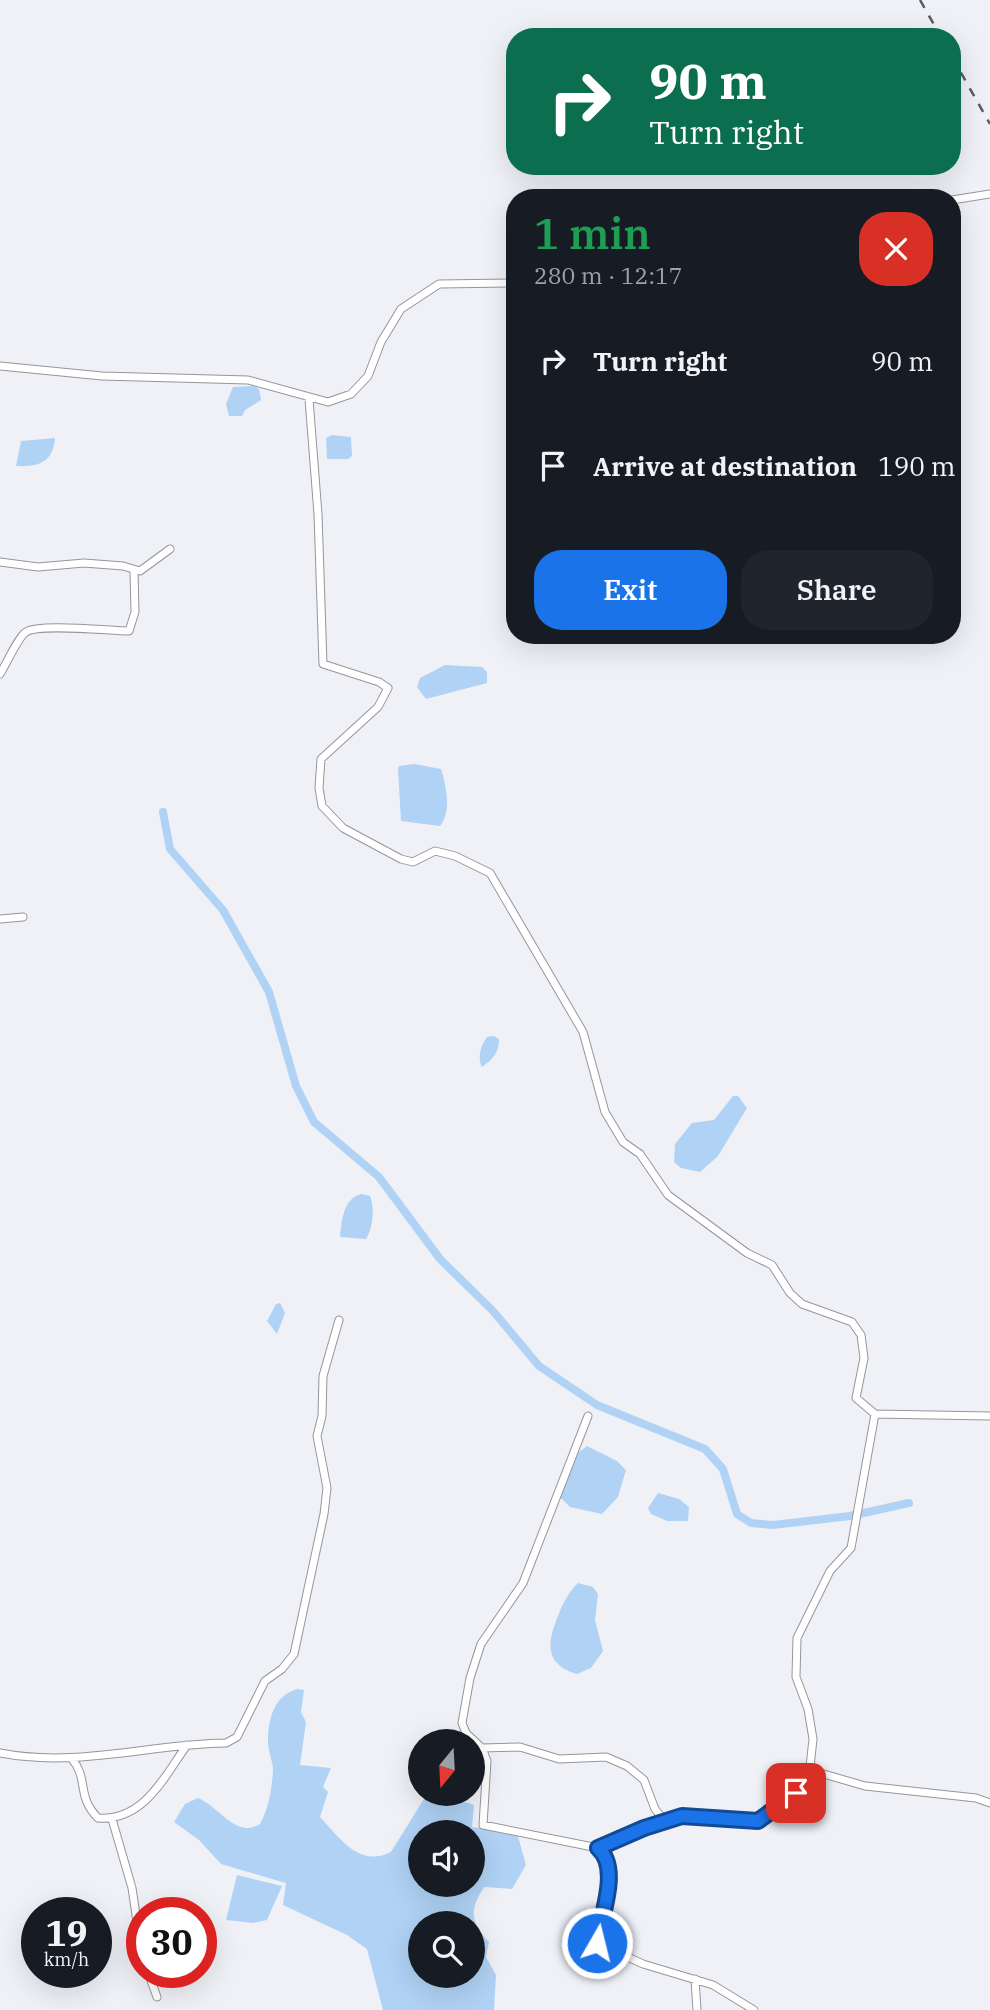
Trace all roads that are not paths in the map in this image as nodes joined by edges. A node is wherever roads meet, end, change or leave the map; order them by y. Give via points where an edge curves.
1 (990, 194) edge
2 (961, 199) edge
3 (506, 283) edge
4 (0, 366) edge
5 (309, 400) junction
6 (170, 549) dead end
7 (0, 562) edge
8 (134, 571) junction
9 (0, 674) edge
10 (23, 917) dead end
11 (0, 919) edge
12 (339, 1320) dead end
13 (875, 1414) junction
14 (588, 1416) dead end
15 (990, 1416) edge
16 (464, 1729) edge
17 (187, 1745) junction
18 (485, 1748) edge
19 (0, 1753) edge
20 (485, 1756) edge
21 (72, 1759) junction
22 (810, 1770) junction
23 (485, 1794) edge
24 (990, 1803) edge
25 (484, 1806) edge
26 (112, 1819) junction
27 (664, 1820) junction
28 (598, 1848) junction
29 (133, 1897) edge
30 (695, 1979) junction
31 (154, 1988) edge
32 (157, 1997) dead end
33 (697, 2010) edge
34 (754, 2010) edge

1 - 2 street
3 - 5 street via 439,284 401,309 368,376 351,394 328,402
4 - 5 street via 102,376 248,380
5 - 13 street via 323,664 388,688 378,708 321,759 317,775 322,806 343,828 401,859 413,862 435,851 490,873 583,1032 605,1112 623,1142 640,1154 668,1195 747,1253 772,1265 802,1304 852,1322 862,1335 864,1358 856,1398
6 - 8 street via 146,569
7 - 8 street via 38,567 84,563
8 - 9 street via 135,612 129,631 30,630 22,635
10 - 11 street
12 - 17 street via 323,1376 317,1436 327,1488 324,1514 294,1654 257,1691 237,1737 226,1743
13 - 15 street
13 - 22 street via 857,1527 848,1554 831,1571 797,1638 796,1677 813,1739
14 - 16 street via 523,1583 481,1644 470,1678
17 - 21 street
17 - 26 street via 156,1794
18 - 27 street via 520,1747 559,1759 606,1757 644,1780
19 - 21 street
20 - 23 street
21 - 26 street via 79,1767 86,1806 98,1818
22 - 24 street via 865,1786
22 - 27 street via 796,1793 758,1821 693,1816
25 - 28 street via 483,1825
26 - 29 street
27 - 28 street
28 - 30 street via 607,1855 611,1875 597,1943 643,1964
30 - 33 street
30 - 34 street
31 - 32 street

